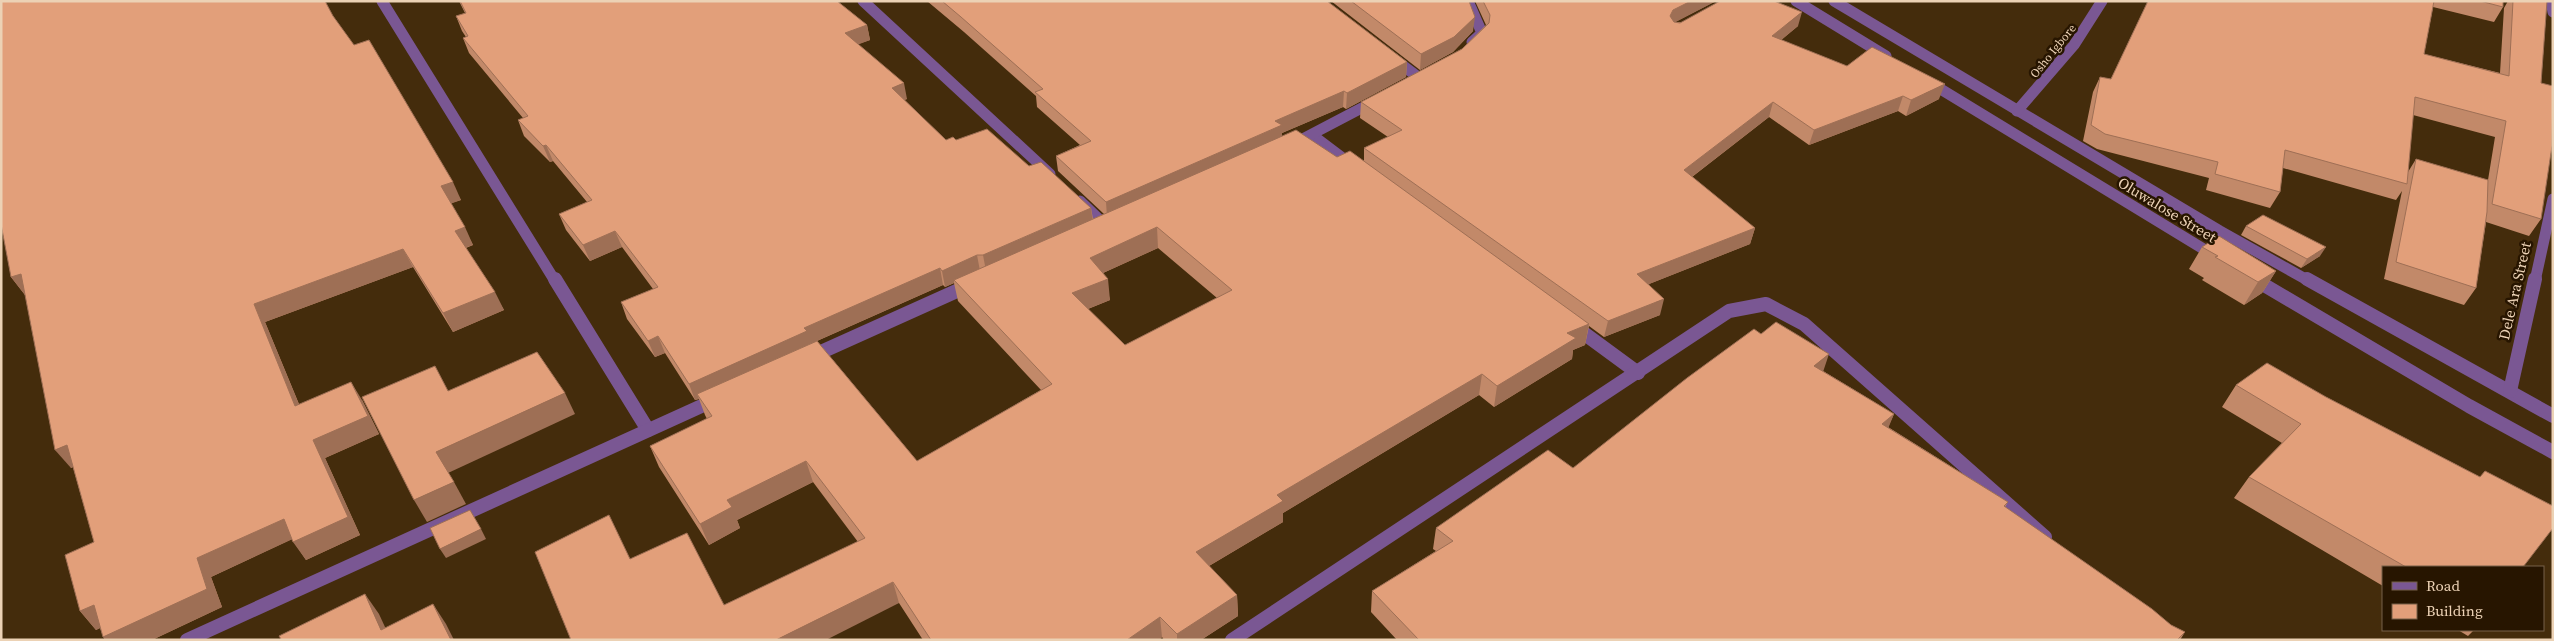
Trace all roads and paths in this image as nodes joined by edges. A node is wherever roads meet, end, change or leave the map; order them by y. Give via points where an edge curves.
1 (382, 1) edge
2 (863, 1) edge
3 (1468, 1) edge
4 (1796, 1) edge
5 (1834, 1) edge
6 (2102, 1) edge
7 (2551, 1) edge
8 (2553, 12) edge
9 (1463, 52) edge
10 (1387, 54) edge
11 (1900, 64) edge
12 (1916, 75) edge
13 (1401, 86) edge
14 (1385, 95) edge
15 (2017, 111) junction
16 (1312, 135) junction
17 (1285, 147) edge
18 (2083, 150) junction
19 (2059, 163) junction
20 (1360, 170) edge
21 (2553, 199) edge
22 (1087, 233) edge
23 (2222, 260) edge
24 (2239, 270) edge
25 (980, 281) edge
26 (1567, 321) edge
27 (800, 361) edge
28 (1638, 373) junction
29 (2510, 391) junction
30 (729, 393) edge
31 (2553, 416) edge
32 (648, 430) junction
33 (2553, 452) edge
34 (2057, 548) edge
35 (187, 640) edge
36 (1232, 640) edge

1 - 32 street
2 - 22 street via 1065,188 1110,223
3 - 9 street via 1482,33
4 - 11 street
5 - 15 street, Oluwalose Street
6 - 15 street, Osho Igbore via 2093,20 2055,71
7 - 8 street
10 - 13 street via 1421,75
12 - 19 street, Oluwalose Street
14 - 16 street
15 - 18 street, Oluwalose Street
16 - 17 street
16 - 20 street
18 - 19 street
18 - 29 street, Oluwalose Street via 2220,231
19 - 23 street, Oluwalose Street
21 - 29 street, Dele Ara Street
24 - 33 street
25 - 27 street
26 - 28 street
28 - 34 street via 1729,312 1766,304 1804,324
28 - 36 street
29 - 31 street, Oluwalose Street
30 - 32 street
32 - 35 street

